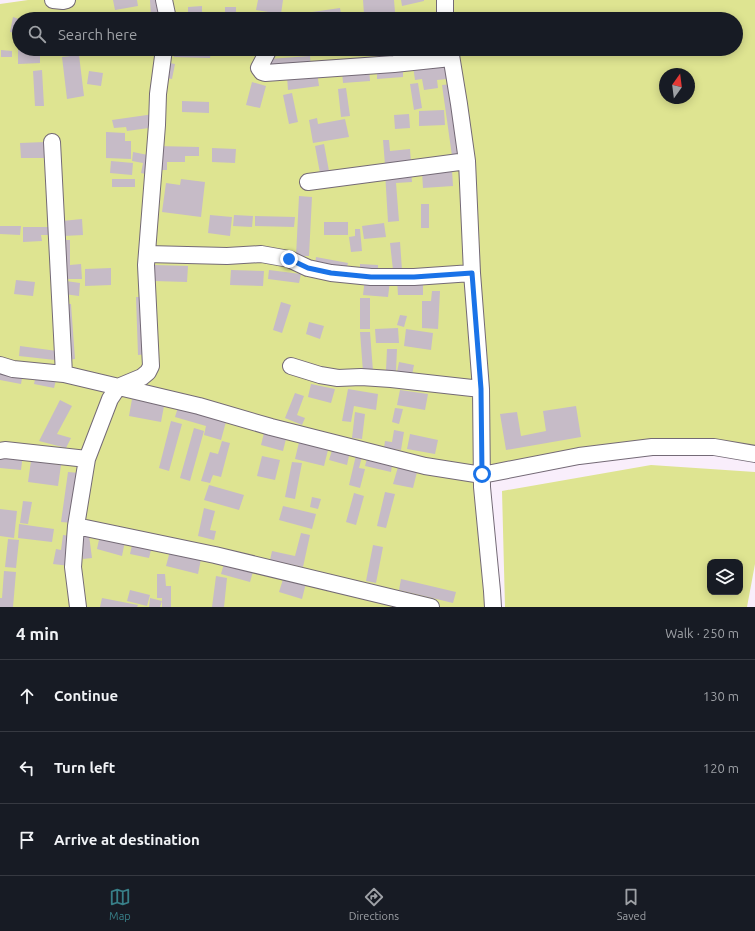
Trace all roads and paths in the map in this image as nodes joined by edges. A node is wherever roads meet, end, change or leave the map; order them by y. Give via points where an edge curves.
1 (53, 0) edge
2 (67, 0) edge
3 (164, 0) edge
4 (445, 0) edge
5 (167, 12) edge
6 (445, 12) edge
7 (163, 56) edge
8 (265, 56) edge
9 (439, 56) edge
10 (450, 56) edge
11 (52, 142) dead end
12 (467, 160) junction
13 (308, 182) dead end
14 (147, 254) junction
15 (472, 273) junction
16 (0, 365) edge
17 (291, 366) dead end
18 (64, 374) junction
19 (118, 387) junction
20 (481, 389) junction
21 (0, 451) edge
22 (755, 454) edge
23 (87, 459) junction
24 (482, 474) junction
25 (76, 526) junction
26 (78, 607) edge
27 (430, 607) edge
28 (492, 607) edge

1 - 2 street
3 - 5 street
4 - 6 street
7 - 14 street
8 - 9 street via 259,68 265,73 394,64
10 - 12 street
11 - 18 street
12 - 13 street
12 - 15 street
14 - 15 street via 261,254 289,259 308,268 331,273 371,277
14 - 19 street via 151,366 142,377
15 - 20 street
16 - 18 street via 13,369
17 - 20 street via 338,378 383,378
18 - 19 street
19 - 23 street via 110,399
19 - 24 street via 425,466
20 - 24 street
21 - 23 street
22 - 24 street via 714,447 652,447 579,456
23 - 25 street
24 - 28 street
25 - 26 street via 73,567
25 - 27 street via 215,555

